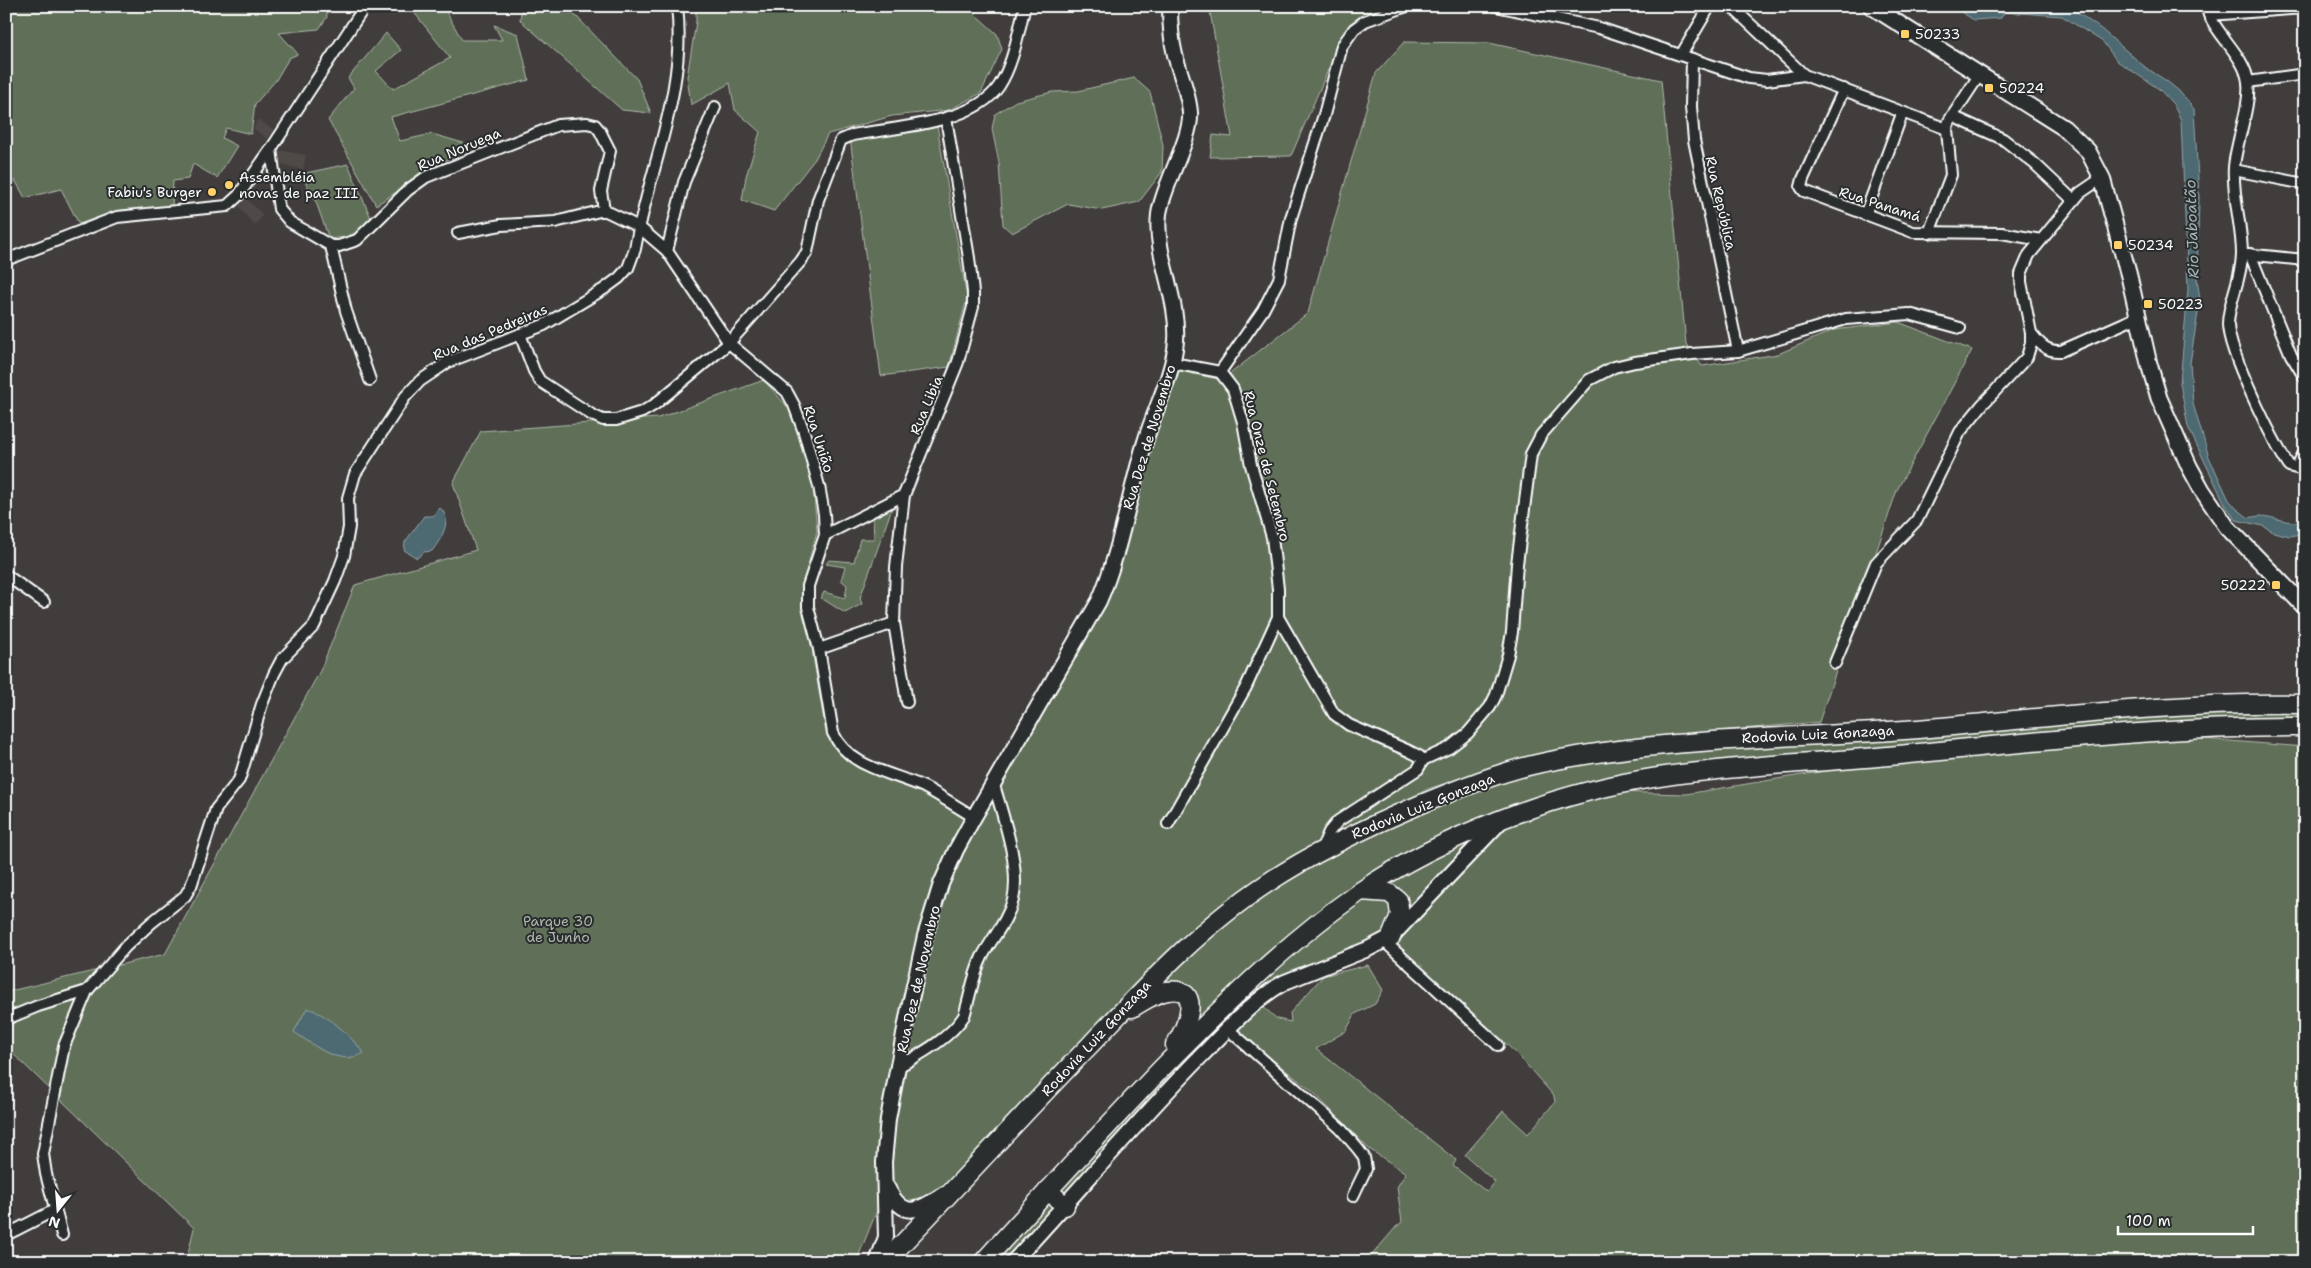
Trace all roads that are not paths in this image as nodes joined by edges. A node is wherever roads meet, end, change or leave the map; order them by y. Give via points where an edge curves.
1 (364, 6) edge
2 (677, 6) edge
3 (1025, 6) edge
4 (1170, 6) edge
5 (1407, 6) edge
6 (1496, 6) edge
7 (1710, 6) edge
8 (1731, 6) edge
9 (1871, 6) edge
10 (2305, 8) edge
11 (2207, 11) edge
12 (1682, 55) junction
13 (1692, 59) junction
14 (1980, 74) junction
15 (2305, 74) edge
16 (1804, 75) junction
17 (2248, 82) junction
18 (1844, 90) junction
19 (715, 107) dead end
20 (1902, 114) junction
21 (1952, 116) junction
22 (946, 118) junction
23 (1947, 129) junction
24 (271, 149) junction
25 (2234, 170) junction
26 (2102, 178) junction
27 (2305, 184) edge
28 (2073, 200) junction
29 (604, 210) junction
30 (1865, 215) junction
31 (639, 227) junction
32 (458, 233) dead end
33 (1929, 233) junction
34 (2042, 240) junction
35 (331, 246) junction
36 (667, 252) junction
37 (2246, 254) junction
38 (6, 260) edge
39 (2305, 260) edge
40 (2138, 317) junction
41 (1960, 328) dead end
42 (2031, 333) junction
43 (520, 334) junction
44 (728, 343) junction
45 (1738, 351) junction
46 (1173, 363) junction
47 (1220, 372) junction
48 (2305, 378) edge
49 (370, 380) dead end
50 (2305, 452) edge
51 (904, 495) junction
52 (825, 535) junction
53 (6, 575) edge
54 (44, 602) dead end
55 (2305, 607) edge
56 (1278, 617) junction
57 (894, 623) junction
58 (819, 649) junction
59 (1835, 663) dead end
60 (907, 702) dead end
61 (2305, 704) edge
62 (2305, 728) edge
63 (1423, 760) junction
64 (994, 784) junction
65 (974, 817) junction
66 (1502, 821) junction
67 (1168, 824) dead end
68 (1321, 850) junction
69 (1361, 891) junction
70 (1388, 939) junction
71 (87, 991) junction
72 (1117, 1017) junction
73 (6, 1019) edge
74 (1228, 1030) junction
75 (1498, 1045) dead end
76 (898, 1067) junction
77 (1145, 1086) junction
78 (884, 1182) junction
79 (959, 1184) junction
80 (1048, 1190) junction
81 (1354, 1196) dead end
82 (1064, 1206) junction
83 (55, 1210) junction
84 (6, 1235) edge
85 (62, 1235) dead end
86 (877, 1262) edge
87 (885, 1262) edge
88 (983, 1262) edge
89 (1013, 1262) edge

1 - 24 street
2 - 31 street, Rua das Pedreiras via 680,28 676,81
3 - 22 street via 1009,65 998,88 986,100
4 - 46 main road, Rua Dez de Novembro via 1172,42 1191,115 1159,216 1160,240 1176,320
5 - 47 street via 1365,21 1354,29 1342,46 1324,115 1290,218 1279,279 1263,310
6 - 12 street via 1577,22
7 - 12 street
8 - 16 street
9 - 14 main road
10 - 11 street
11 - 17 street via 2240,62
12 - 13 street
13 - 16 street via 1756,79
13 - 45 street, Rua República via 1690,107 1694,140
14 - 21 street
14 - 26 main road via 2064,128 2088,151
15 - 17 street
16 - 18 street
17 - 25 street
18 - 20 street
18 - 30 street, Rua Panamá via 1803,179 1802,189
19 - 36 street via 684,182
20 - 23 street
20 - 30 street
21 - 23 street
21 - 28 street via 2003,139
22 - 44 street via 841,140 818,200 808,252
22 - 51 street, Rua Libia via 974,292 973,307 958,362
23 - 33 street via 1951,175
24 - 35 street via 279,209 290,222
24 - 38 street via 233,202 219,208 117,217
25 - 27 street
25 - 37 street
26 - 28 street
26 - 40 main road
28 - 34 street
29 - 31 street, Rua União
29 - 32 street via 555,222 501,225
29 - 35 street, Rua Noruega via 601,191 610,151 603,135 595,125 558,125 426,177 408,190 357,240
30 - 33 street, Rua Panamá via 1913,232
31 - 36 street, Rua União
31 - 43 street, Rua das Pedreiras via 632,260 619,278 560,316
33 - 34 street, Rua Panamá via 2002,233
34 - 42 street via 2029,255 2021,274 2022,297
35 - 49 street via 346,311
36 - 44 street, Rua União
37 - 39 street
37 - 48 street
37 - 50 street via 2228,318 2231,340 2274,442 2289,466 2296,468
40 - 42 street via 2061,351 2043,347
40 - 55 main road via 2148,364 2160,398 2202,490 2227,527
41 - 45 street via 1909,314 1846,319
42 - 59 street via 2026,358 1982,405 1954,443 1917,520 1876,563
43 - 44 street via 540,380 603,420 630,418 648,409
43 - 71 street, Rua das Pedreiras via 448,362 420,381 361,462 349,492 344,556 329,598 314,626 282,659 274,674 239,780 216,809 191,886 174,907 126,946
44 - 52 street, Rua União via 787,392 794,405 819,486
45 - 63 street via 1635,362 1598,373 1581,387 1541,435 1531,454 1528,471 1512,627 1501,682 1490,707 1468,733 1449,748
46 - 47 street
46 - 64 main road, Rua Dez de Novembro via 1145,440 1105,587 1090,619
47 - 56 street, Rua Onze de Setembro via 1229,382 1238,402 1251,465 1272,537
51 - 52 street
51 - 57 street, Rua Libia
52 - 58 street, Rua União via 808,586 810,619
53 - 54 street
56 - 63 street via 1334,714 1348,726
56 - 67 street, Rua Onze de Setembro via 1246,687
57 - 58 street
57 - 60 street, Rua Libia
58 - 65 street, Rua União via 833,733 846,753 857,761 924,787
61 - 68 highway, Rodovia Luiz Gonzaga via 2191,706 1911,729 1700,741 1577,756 1535,764 1465,787
62 - 66 highway, Rodovia Luiz Gonzaga via 2154,732 1702,772 1609,787 1565,798
63 - 68 street via 1418,769 1338,821
64 - 65 main road, Rua Dez de Novembro
64 - 76 street, Rua Dez de Novembro via 1007,830 1014,890 1012,901 978,968 964,1016 949,1033
65 - 76 main road, Rua Dez de Novembro via 947,868 928,927
66 - 69 highway, Rodovia Luiz Gonzaga via 1453,838
66 - 70 main road
68 - 72 highway, Rodovia Luiz Gonzaga via 1216,921 1180,951
69 - 70 highway via 1388,893 1398,900 1400,916
69 - 77 highway, Rodovia Luiz Gonzaga via 1294,941 1238,991
70 - 74 main road via 1280,985
70 - 75 street
71 - 73 street
71 - 83 street, Rua das Pedreiras via 64,1046 44,1144 46,1174
72 - 77 highway via 1165,991 1183,994 1189,1002 1189,1016 1183,1034
72 - 79 highway, Rodovia Luiz Gonzaga
74 - 81 street via 1340,1128 1362,1153 1366,1169
74 - 82 main road
76 - 78 main road, Rua Dez de Novembro via 888,1119
77 - 80 highway, Rodovia Luiz Gonzaga
78 - 79 main road via 894,1202 903,1209 911,1210 922,1208
78 - 86 main road, Rua Dez de Novembro via 886,1237
79 - 87 highway, Rodovia Luiz Gonzaga
80 - 82 highway
80 - 88 highway, Rodovia Luiz Gonzaga
82 - 89 main road
83 - 84 street
83 - 85 street, Rua das Pedreiras

